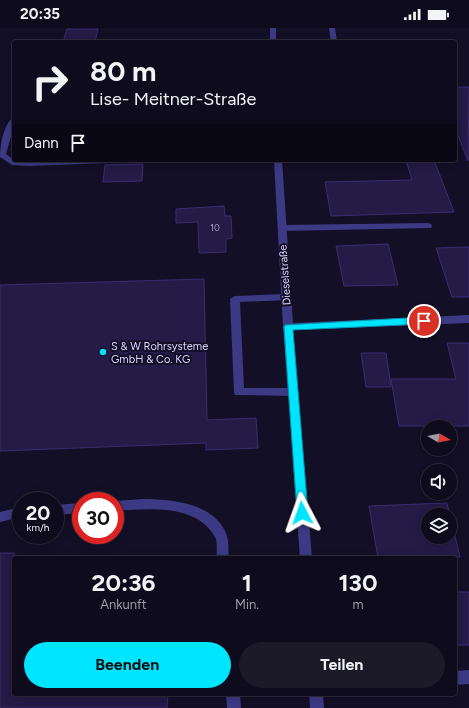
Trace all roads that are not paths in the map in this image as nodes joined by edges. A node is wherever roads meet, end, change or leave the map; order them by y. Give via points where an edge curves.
1 (273, 28) edge
2 (332, 28) edge
3 (273, 40) edge
4 (334, 40) edge
5 (12, 123) edge
6 (12, 161) edge
7 (13, 162) edge
8 (81, 162) edge
9 (278, 162) edge
10 (428, 226) dead end
11 (282, 228) junction
12 (286, 297) junction
13 (469, 319) edge
14 (288, 327) junction
15 (294, 392) junction
16 (124, 505) edge
17 (12, 514) edge
18 (0, 517) edge
19 (223, 556) edge
20 (306, 556) edge
21 (469, 677) edge
22 (457, 678) edge
23 (233, 696) edge
24 (316, 696) edge
25 (234, 708) edge
26 (317, 708) edge

1 - 3 street
2 - 4 street
5 - 6 street via 2,155
7 - 8 street
9 - 11 street, Dieselstraße
10 - 11 street
11 - 12 street, Dieselstraße
12 - 14 street, Dieselstraße
12 - 15 street via 235,299 239,392
13 - 14 street
14 - 15 street, Dieselstraße
15 - 20 street, Dieselstraße
16 - 19 street via 177,506 205,516 221,535
17 - 18 street
21 - 22 street
23 - 25 street
24 - 26 street

